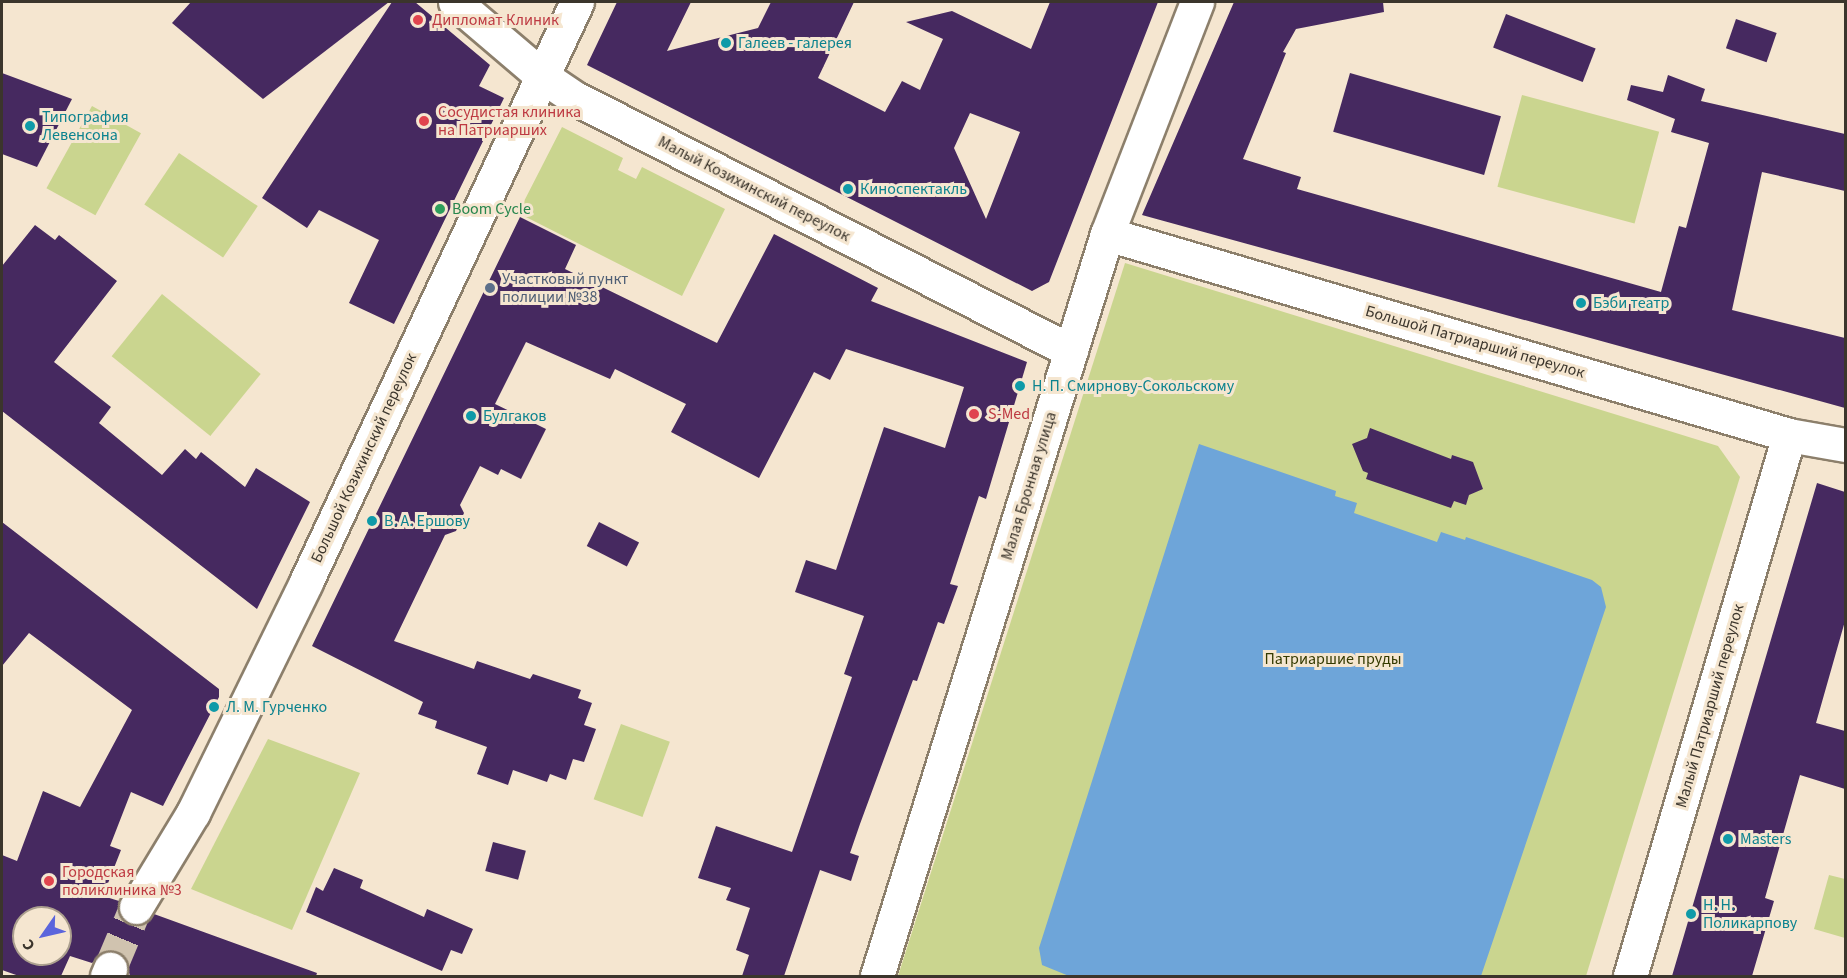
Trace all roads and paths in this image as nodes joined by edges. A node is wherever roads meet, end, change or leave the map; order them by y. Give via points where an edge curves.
1 (455, 2) edge
2 (577, 2) edge
3 (1197, 2) edge
4 (542, 76) junction
5 (1107, 234) junction
6 (1071, 351) junction
7 (1789, 435) junction
8 (1845, 445) edge
9 (136, 907) tunnel mouth
10 (877, 976) edge
11 (1630, 976) edge

1 - 4 street, Малый Козихинский переулок
2 - 4 street, Большой Козихинский переулок
3 - 5 street, Малая Бронная улица
4 - 6 street, Малый Козихинский переулок via 573,97
4 - 9 street, Большой Козихинский переулок via 268,661 193,813
5 - 6 street, Малая Бронная улица
5 - 7 street, Большой Патриарший переулок
6 - 10 street, Малая Бронная улица
7 - 8 street, Большой Патриарший переулок
7 - 11 street, Малый Патриарший переулок

